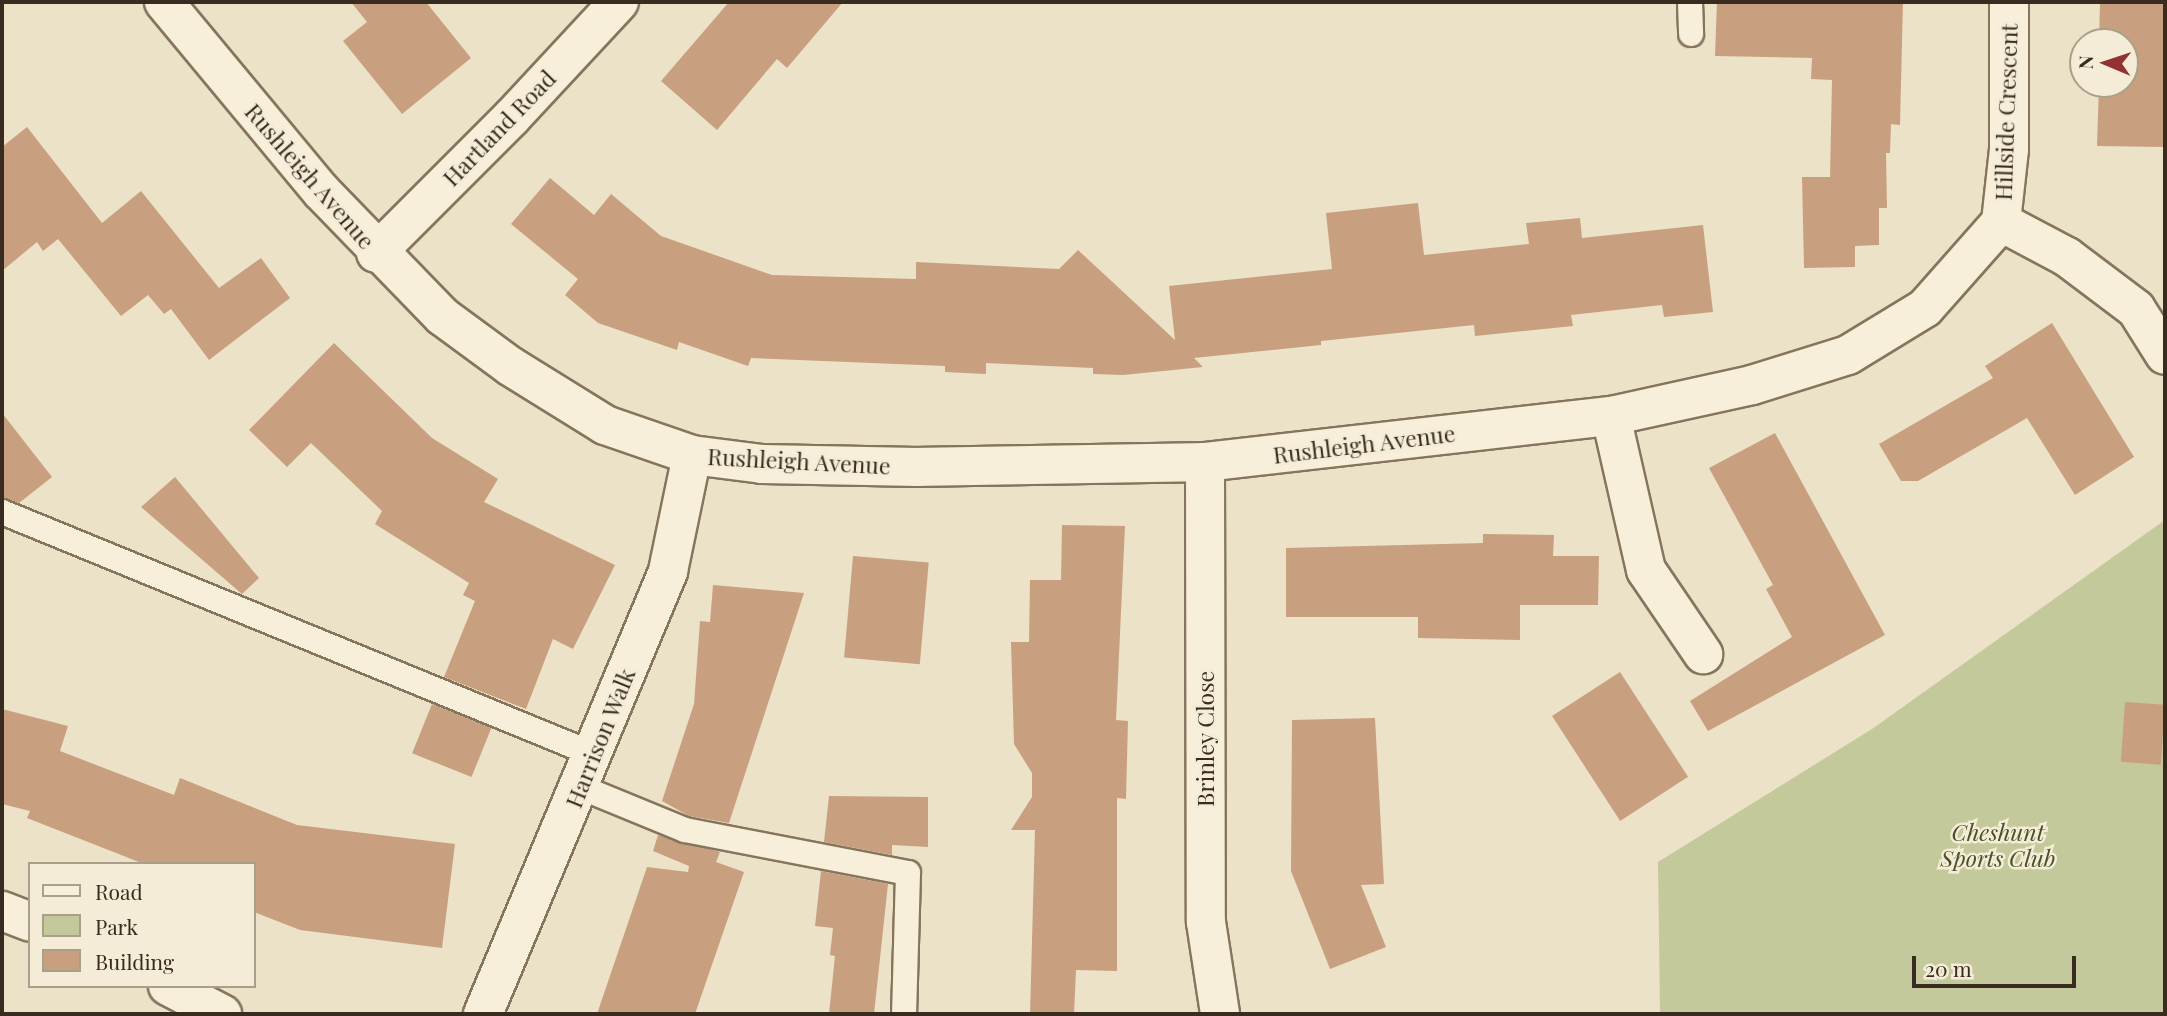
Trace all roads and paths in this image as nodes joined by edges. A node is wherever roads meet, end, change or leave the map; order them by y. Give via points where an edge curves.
1 (164, 2) edge
2 (619, 2) edge
3 (1690, 2) edge
4 (2009, 2) edge
5 (1691, 34) dead end
6 (2001, 222) junction
7 (376, 253) junction
8 (2165, 355) edge
9 (1611, 416) junction
10 (692, 455) junction
11 (1205, 462) junction
12 (2, 512) edge
13 (1703, 654) dead end
14 (587, 771) junction
15 (2, 911) edge
16 (28, 921) edge
17 (171, 988) edge
18 (212, 1012) edge
19 (483, 1014) edge
20 (904, 1014) edge
21 (1220, 1014) edge

1 - 7 street, Rushleigh Avenue
2 - 7 street, Hartland Road
3 - 5 lane
4 - 6 street, Hillside Crescent via 2009,149
6 - 8 street via 2067,257 2137,309
6 - 9 street, Rushleigh Avenue via 1925,308 1848,355 1752,385
7 - 10 street, Rushleigh Avenue via 442,316 510,366 605,425
9 - 11 street, Rushleigh Avenue
9 - 13 street via 1646,570
10 - 11 street, Rushleigh Avenue via 762,464 905,467
10 - 14 street, Harrison Walk via 668,571
11 - 21 street, Brinley Close via 1206,922
12 - 14 lane
14 - 19 street, Harrison Walk
14 - 20 lane via 685,830 908,873
15 - 16 street
17 - 18 street

